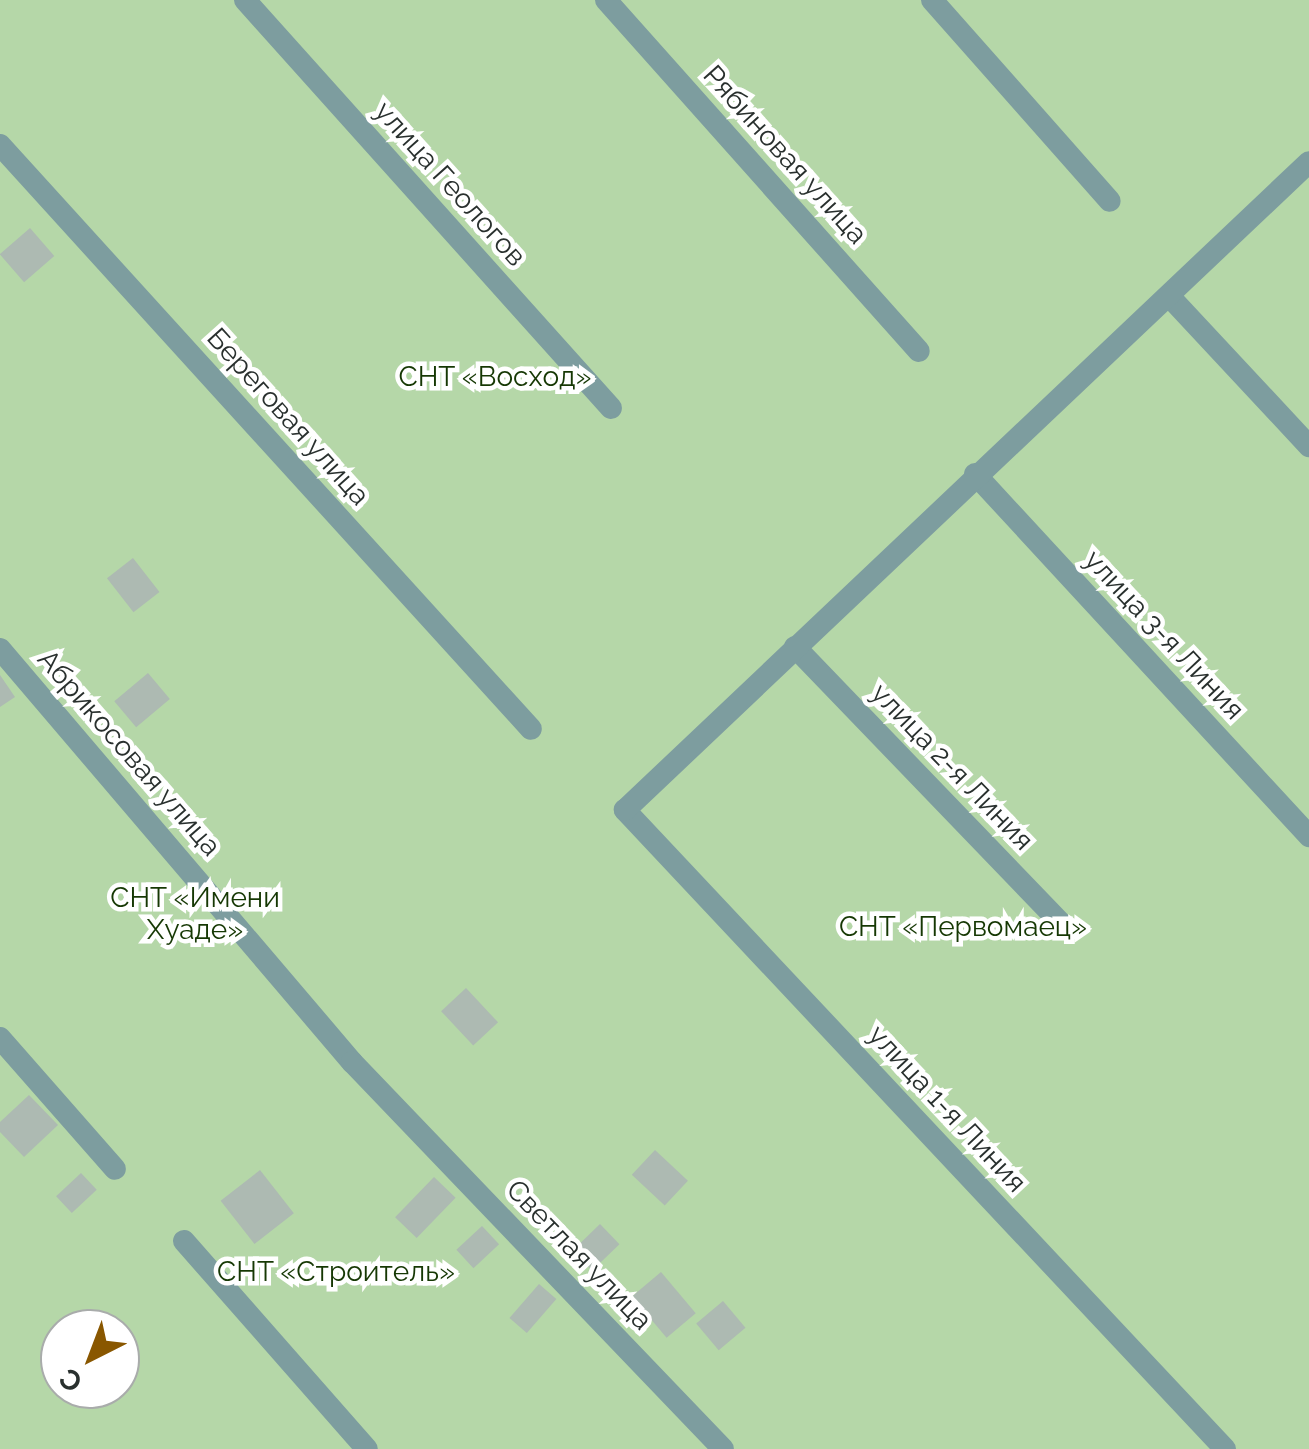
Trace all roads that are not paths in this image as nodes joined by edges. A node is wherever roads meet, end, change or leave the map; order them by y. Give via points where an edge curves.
1 (245, 0) edge
2 (606, 0) edge
3 (932, 0) edge
4 (0, 144) edge
5 (1309, 162) edge
6 (1110, 201) dead end
7 (1170, 296) junction
8 (919, 351) dead end
9 (611, 408) dead end
10 (1309, 446) edge
11 (974, 474) junction
12 (796, 647) junction
13 (0, 649) edge
14 (530, 730) dead end
15 (1309, 836) edge
16 (1066, 929) dead end
17 (0, 1038) edge
18 (391, 1102) joint
19 (115, 1169) dead end
20 (184, 1241) dead end
21 (367, 1449) edge
22 (723, 1449) edge
23 (1225, 1449) edge

1 - 9 street, улица Геологов
2 - 8 street, Рябиновая улица
3 - 6 street
4 - 14 street, Береговая улица
5 - 7 street
7 - 10 street
7 - 11 street
11 - 12 street
11 - 15 street, улица 3-я Линия
12 - 16 street, улица 2-я Линия
12 - 23 street, улица 1-я Линия via 625,810
13 - 18 street, Абрикосовая улица
17 - 19 street
18 - 22 street, Светлая улица
20 - 21 street

